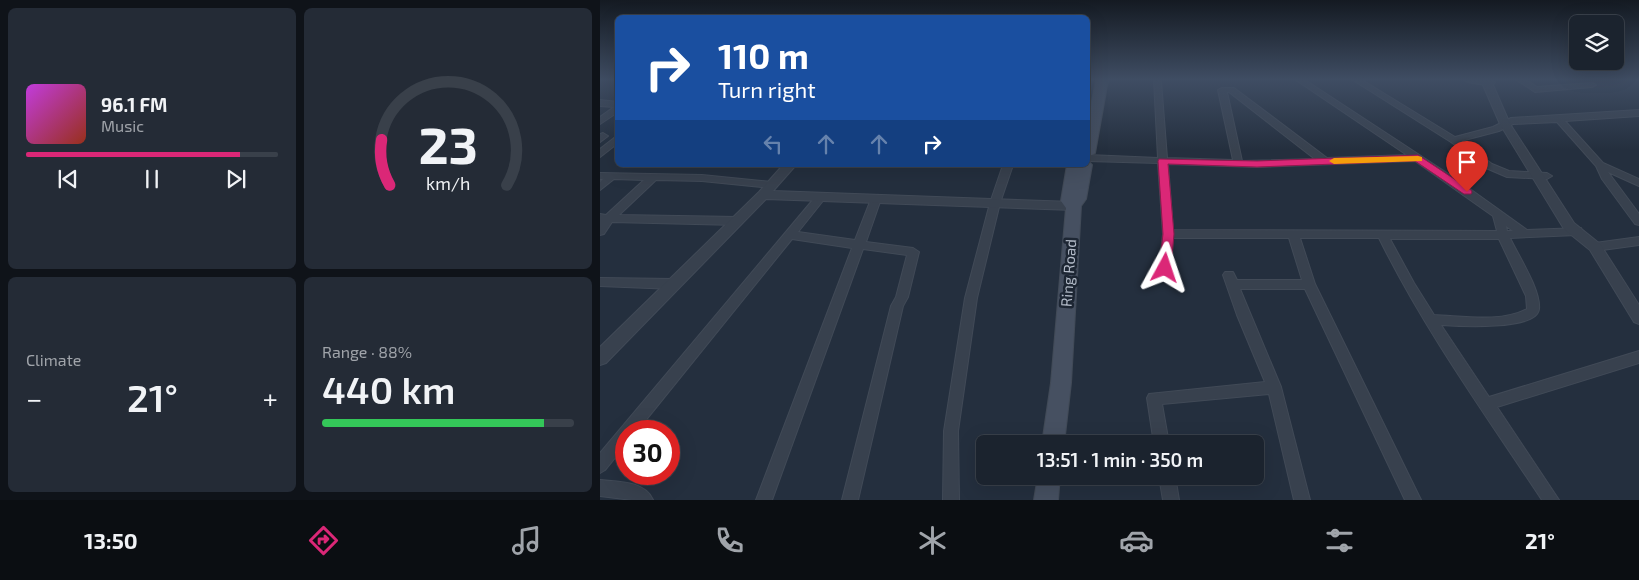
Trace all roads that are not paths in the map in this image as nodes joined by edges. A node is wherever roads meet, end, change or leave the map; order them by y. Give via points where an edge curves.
1 (602, 103) edge
2 (1098, 103) edge
3 (1158, 103) edge
4 (1225, 103) edge
5 (1249, 103) edge
6 (1335, 103) edge
7 (1395, 103) edge
8 (1496, 103) edge
9 (615, 106) edge
10 (615, 108) edge
11 (1639, 112) edge
12 (1629, 114) junction
13 (1559, 120) junction
14 (600, 121) edge
15 (1639, 121) edge
16 (1508, 122) junction
17 (1454, 140) junction
18 (615, 141) edge
19 (1090, 143) edge
20 (600, 154) edge
21 (1090, 158) edge
22 (1418, 158) junction
23 (1162, 161) junction
24 (1324, 161) junction
25 (1238, 163) junction
26 (1600, 165) junction
27 (788, 167) edge
28 (1007, 167) edge
29 (1074, 167) edge
30 (1085, 167) edge
31 (600, 176) edge
32 (612, 176) junction
33 (1543, 176) junction
34 (652, 178) junction
35 (1639, 183) edge
36 (600, 187) edge
37 (768, 190) junction
38 (821, 197) junction
39 (876, 199) junction
40 (995, 203) junction
41 (1074, 206) junction
42 (1498, 214) junction
43 (605, 218) edge
44 (1639, 220) edge
45 (737, 221) junction
46 (600, 231) edge
47 (1577, 231) junction
48 (1168, 234) junction
49 (1525, 234) junction
50 (789, 235) junction
51 (1383, 235) junction
52 (1503, 235) junction
53 (1294, 236) junction
54 (1639, 241) edge
55 (859, 244) junction
56 (1595, 247) junction
57 (1165, 268) dead end
58 (600, 282) edge
59 (674, 284) junction
60 (1309, 284) junction
61 (1634, 302) edge
62 (1639, 318) edge
63 (1430, 320) junction
64 (1639, 357) edge
65 (600, 358) edge
66 (1274, 387) junction
67 (1486, 404) junction
68 (637, 420) edge
69 (1054, 435) edge
70 (1160, 435) edge
71 (615, 447) edge
72 (600, 465) edge
73 (1048, 485) edge
74 (1168, 485) edge
75 (600, 488) edge
76 (645, 500) edge
77 (764, 500) edge
78 (850, 500) edge
79 (951, 500) edge
80 (1046, 500) edge
81 (1171, 500) edge
82 (1302, 500) edge
83 (1413, 500) edge
84 (1551, 500) edge

1 - 9 street
2 - 19 main road
3 - 23 street
4 - 25 street
5 - 24 street
6 - 22 street
7 - 17 street
8 - 16 street
10 - 14 street
11 - 12 street
12 - 13 street
12 - 15 street
13 - 16 street
13 - 26 street
16 - 17 street via 1496,129
16 - 33 street
17 - 33 street via 1489,166 1507,174
18 - 20 street
21 - 23 street
22 - 24 street
22 - 42 street
23 - 25 street
23 - 48 street
24 - 25 street
26 - 35 street
26 - 44 street via 1605,177
27 - 37 street
28 - 40 street
29 - 41 main road via 1068,201
30 - 41 main road, Ring Road via 1079,200
31 - 32 street
32 - 34 street
32 - 36 street
33 - 47 street via 1569,226
34 - 37 street via 719,179
34 - 43 street
37 - 38 street
37 - 45 street
38 - 39 street
38 - 50 street
39 - 40 street
39 - 55 street
40 - 41 street
40 - 79 street via 970,307 951,431
41 - 69 main road, Ring Road
42 - 49 street
42 - 52 street
43 - 45 street
43 - 46 street
45 - 59 street
47 - 49 street
47 - 56 street
48 - 53 street
48 - 57 street
49 - 52 street
50 - 55 street
50 - 68 street
51 - 52 street
51 - 53 street
51 - 63 street
52 - 63 street via 1532,296 1533,311 1526,317 1510,321
53 - 60 street
54 - 56 street
55 - 77 street
55 - 78 street via 913,252
56 - 61 street
58 - 59 street
59 - 65 street
60 - 66 street via 1231,280
60 - 83 street
61 - 62 street
63 - 67 street
64 - 67 street
66 - 70 street via 1154,398
66 - 82 street
67 - 84 street
71 - 72 street
73 - 80 main road
74 - 81 street
75 - 76 street via 634,492

